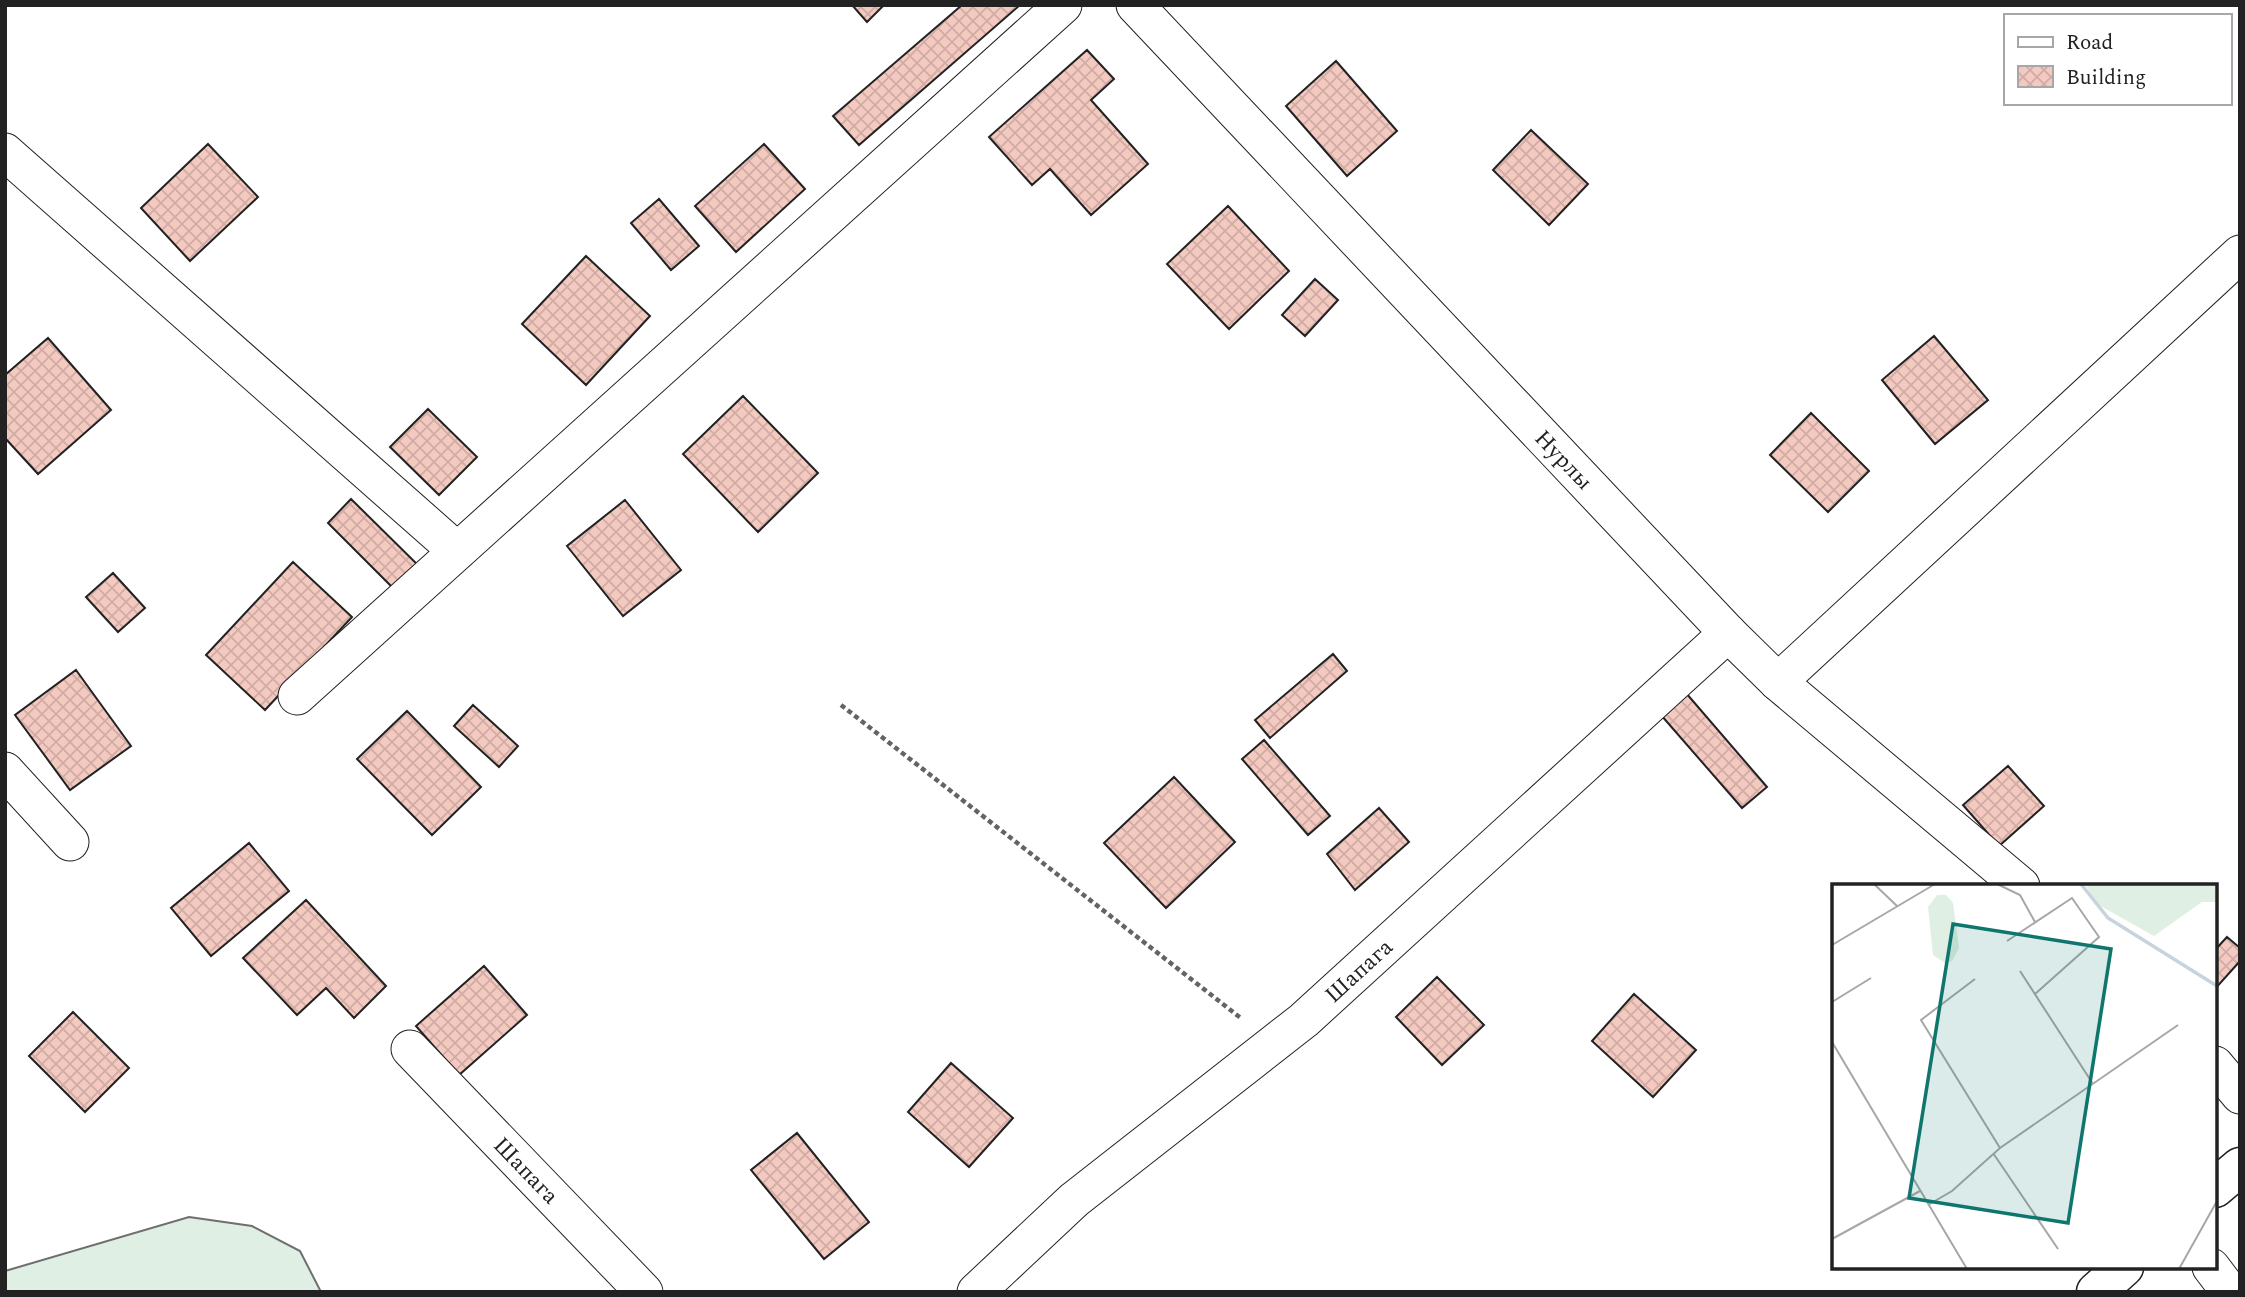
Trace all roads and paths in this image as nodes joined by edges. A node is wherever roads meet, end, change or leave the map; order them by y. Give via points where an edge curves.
1 (1063, 5) edge
2 (1135, 5) edge
3 (5, 152) edge
4 (2240, 254) edge
5 (457, 551) junction
6 (1728, 633) junction
7 (1779, 682) junction
8 (297, 696) dead end
9 (841, 705) dead end
10 (5, 771) edge
11 (71, 842) dead end
12 (2019, 884) edge
13 (1273, 1043) junction
14 (410, 1049) dead end
15 (2217, 1067) edge
16 (2240, 1096) edge
17 (2240, 1167) edge
18 (2217, 1186) edge
19 (2122, 1269) edge
20 (2213, 1269) edge
21 (644, 1292) edge
22 (976, 1292) edge
23 (2096, 1292) edge
24 (2230, 1292) edge

1 - 5 street
2 - 6 street, Нурлы
3 - 5 street
4 - 7 street
5 - 8 street
6 - 7 street, Нурлы
6 - 13 street, Шапага via 1325,1001
7 - 12 street, Нурлы
9 - 13 path
10 - 11 street
13 - 22 street, Шапага via 1074,1200
14 - 21 street, Шапага
15 - 16 street
17 - 18 main road
19 - 23 main road
20 - 24 street

